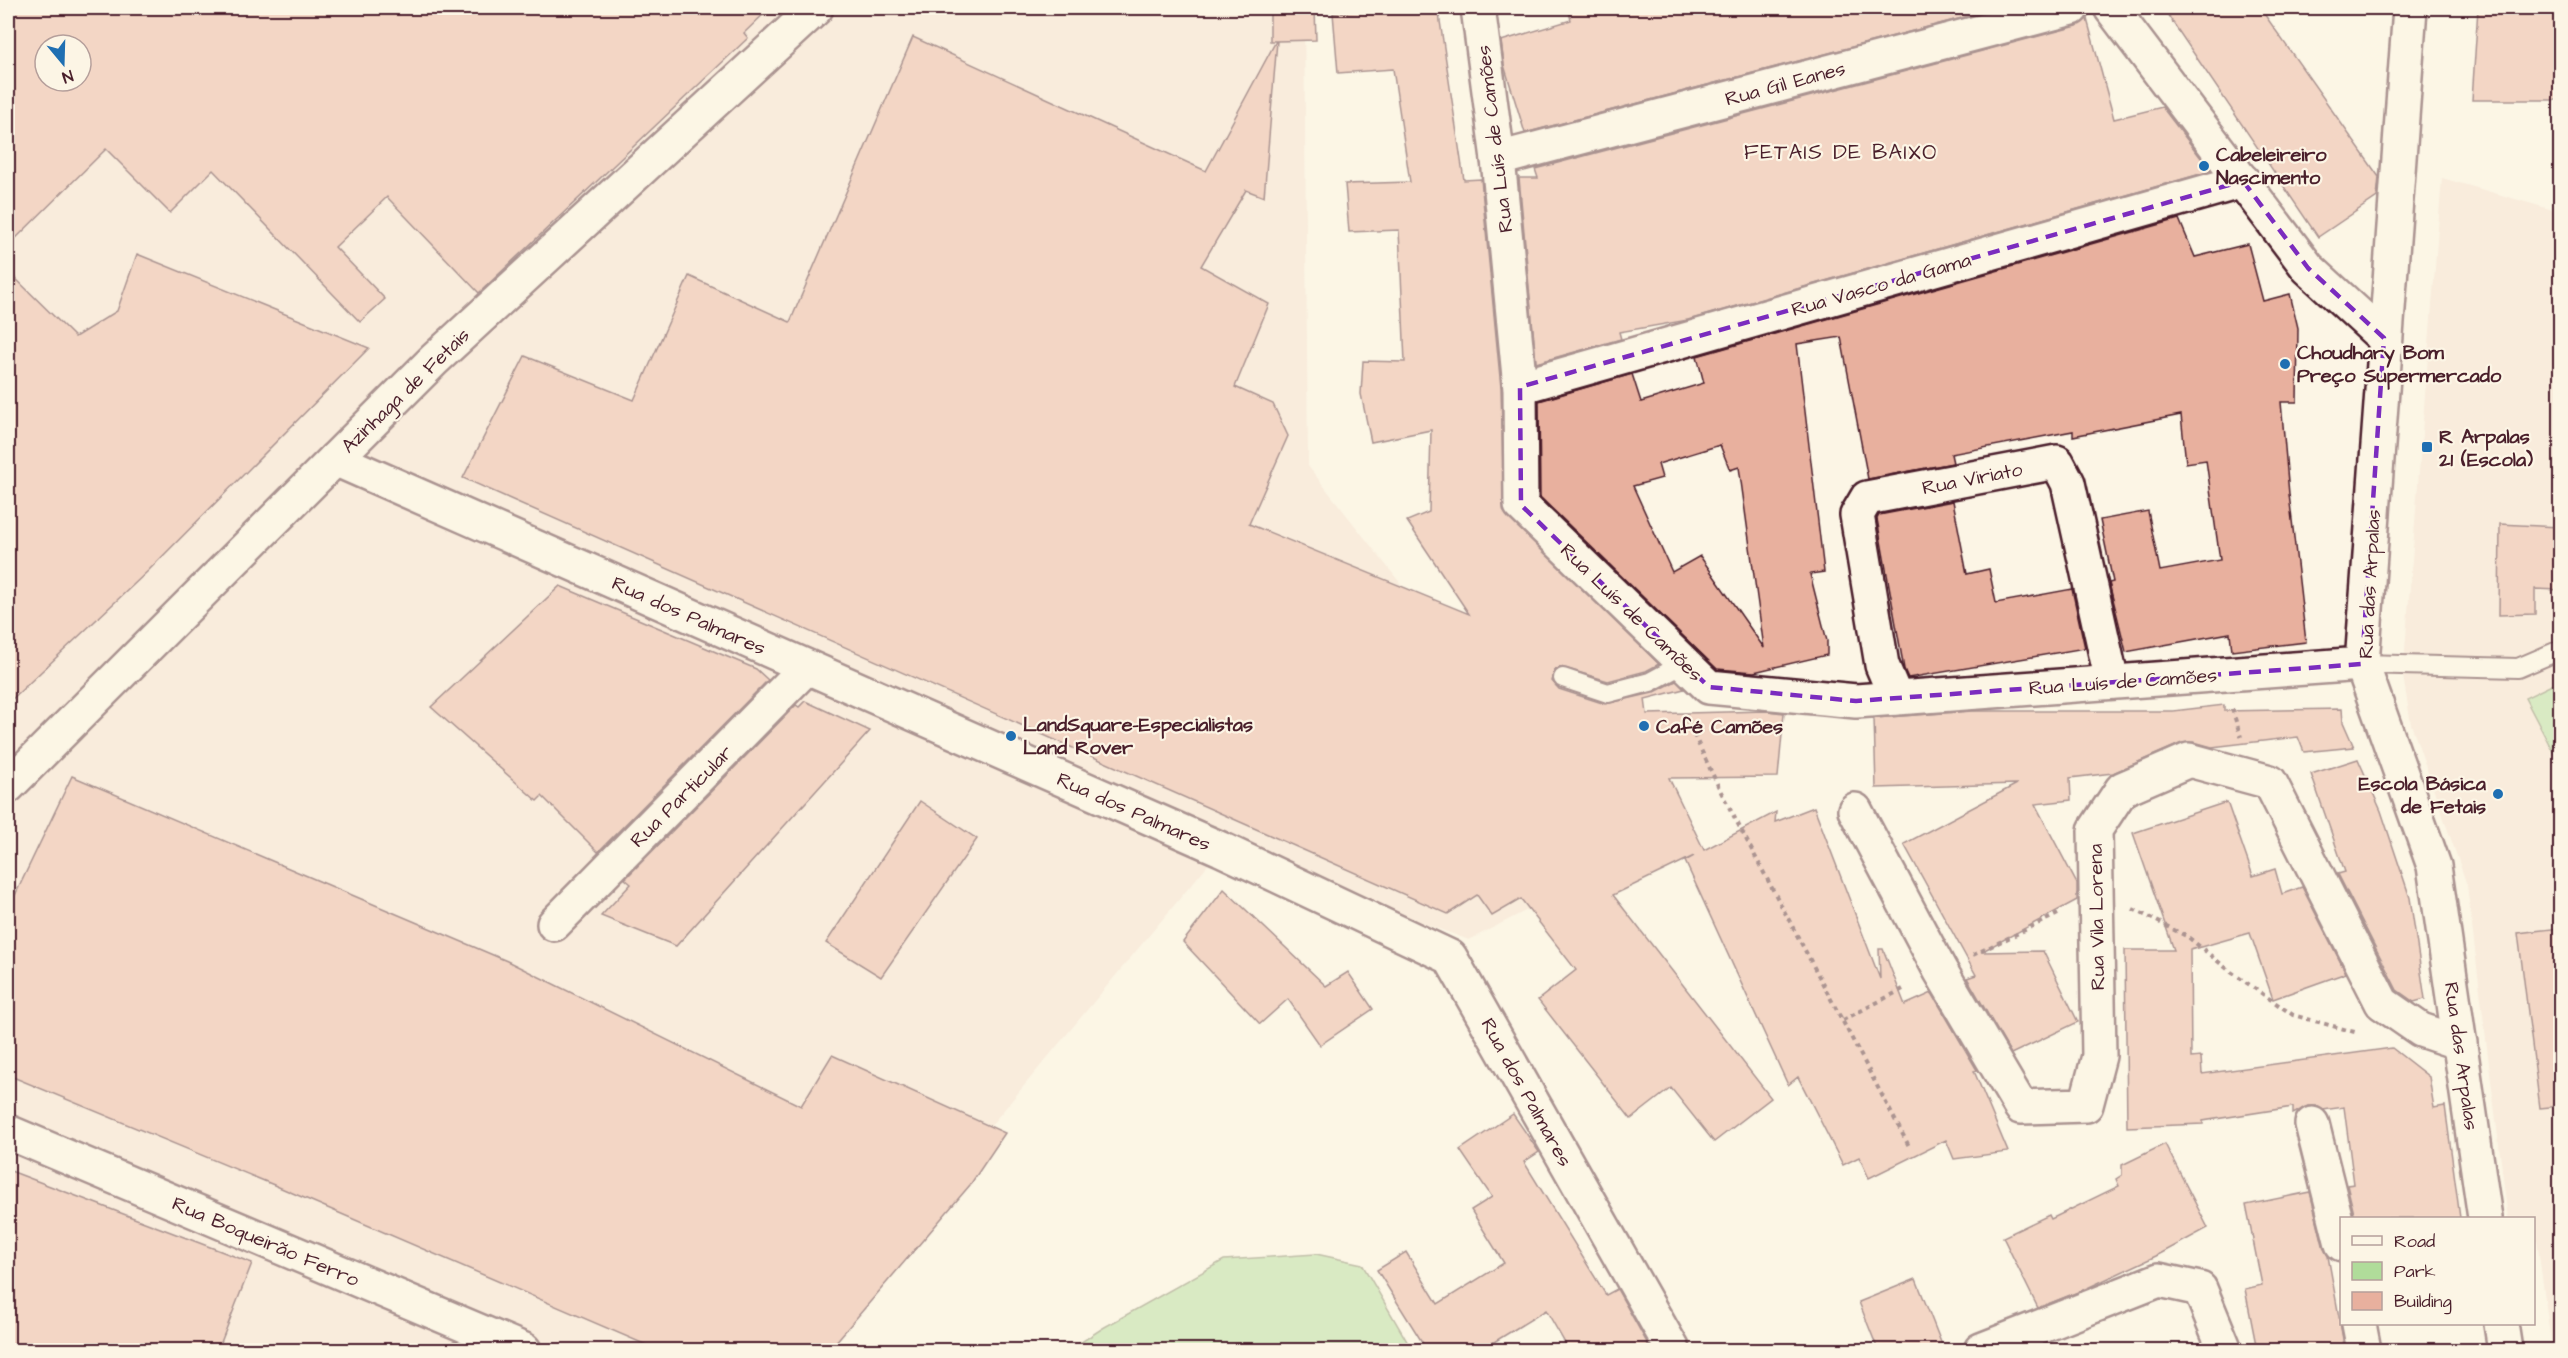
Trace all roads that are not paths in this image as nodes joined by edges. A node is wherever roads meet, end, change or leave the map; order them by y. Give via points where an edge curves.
1 (816, 8) edge
2 (1478, 8) edge
3 (2072, 8) edge
4 (2111, 8) edge
5 (2410, 8) edge
6 (1497, 159) junction
7 (2242, 181) junction
8 (2384, 339) junction
9 (1520, 387) junction
10 (335, 459) junction
11 (2560, 650) edge
12 (2362, 664) junction
13 (807, 667) junction
14 (1692, 670) junction
15 (1563, 678) dead end
16 (2112, 682) junction
17 (1896, 698) junction
18 (8, 786) edge
19 (1855, 810) dead end
20 (554, 924) dead end
21 (2460, 1043) junction
22 (2312, 1124) dead end
23 (8, 1132) edge
24 (2485, 1217) edge
25 (2340, 1236) edge
26 (2359, 1325) edge
27 (2500, 1325) edge
28 (524, 1350) edge
29 (1673, 1350) edge
30 (1981, 1350) edge
31 (2225, 1350) edge
32 (2364, 1350) edge
33 (2505, 1350) edge

1 - 10 street, Azinhaga de Fetais via 434,360
2 - 6 street, Rua Luís de Camões
3 - 6 street, Rua Gil Eanes
4 - 7 street
5 - 8 street, Rua das Arpalas
6 - 9 street, Rua Luís de Camões
7 - 8 street via 2308,268
7 - 9 street, Rua Vasco da Gama
8 - 12 street, Rua das Arpalas
9 - 14 street, Rua Luís de Camões via 1521,505
10 - 13 street, Rua dos Palmares
10 - 18 street, Azinhaga de Fetais
11 - 12 lane via 2518,668
12 - 16 street, Rua Luís de Camões
12 - 21 street, Rua das Arpalas via 2434,866
13 - 20 street, Rua Particular
13 - 29 street, Rua dos Palmares via 1221,849 1450,957
14 - 15 lane via 1608,693
14 - 17 street, Rua Luís de Camões via 1709,687 1856,701
16 - 17 street, Rua Luís de Camões
16 - 17 street, Rua Viriato via 2068,483 2057,462 1867,498 1857,515 1882,665
19 - 21 street, Rua Vila Lorena via 1940,970 2021,1107 2086,1105 2098,1056 2095,830 2122,789 2189,760 2270,782 2382,1003 2421,1030
21 - 24 street, Rua das Arpalas
22 - 25 street
23 - 28 street, Rua Boqueirão Ferro
26 - 32 street
27 - 33 street
30 - 31 street via 2158,1280 2200,1288

